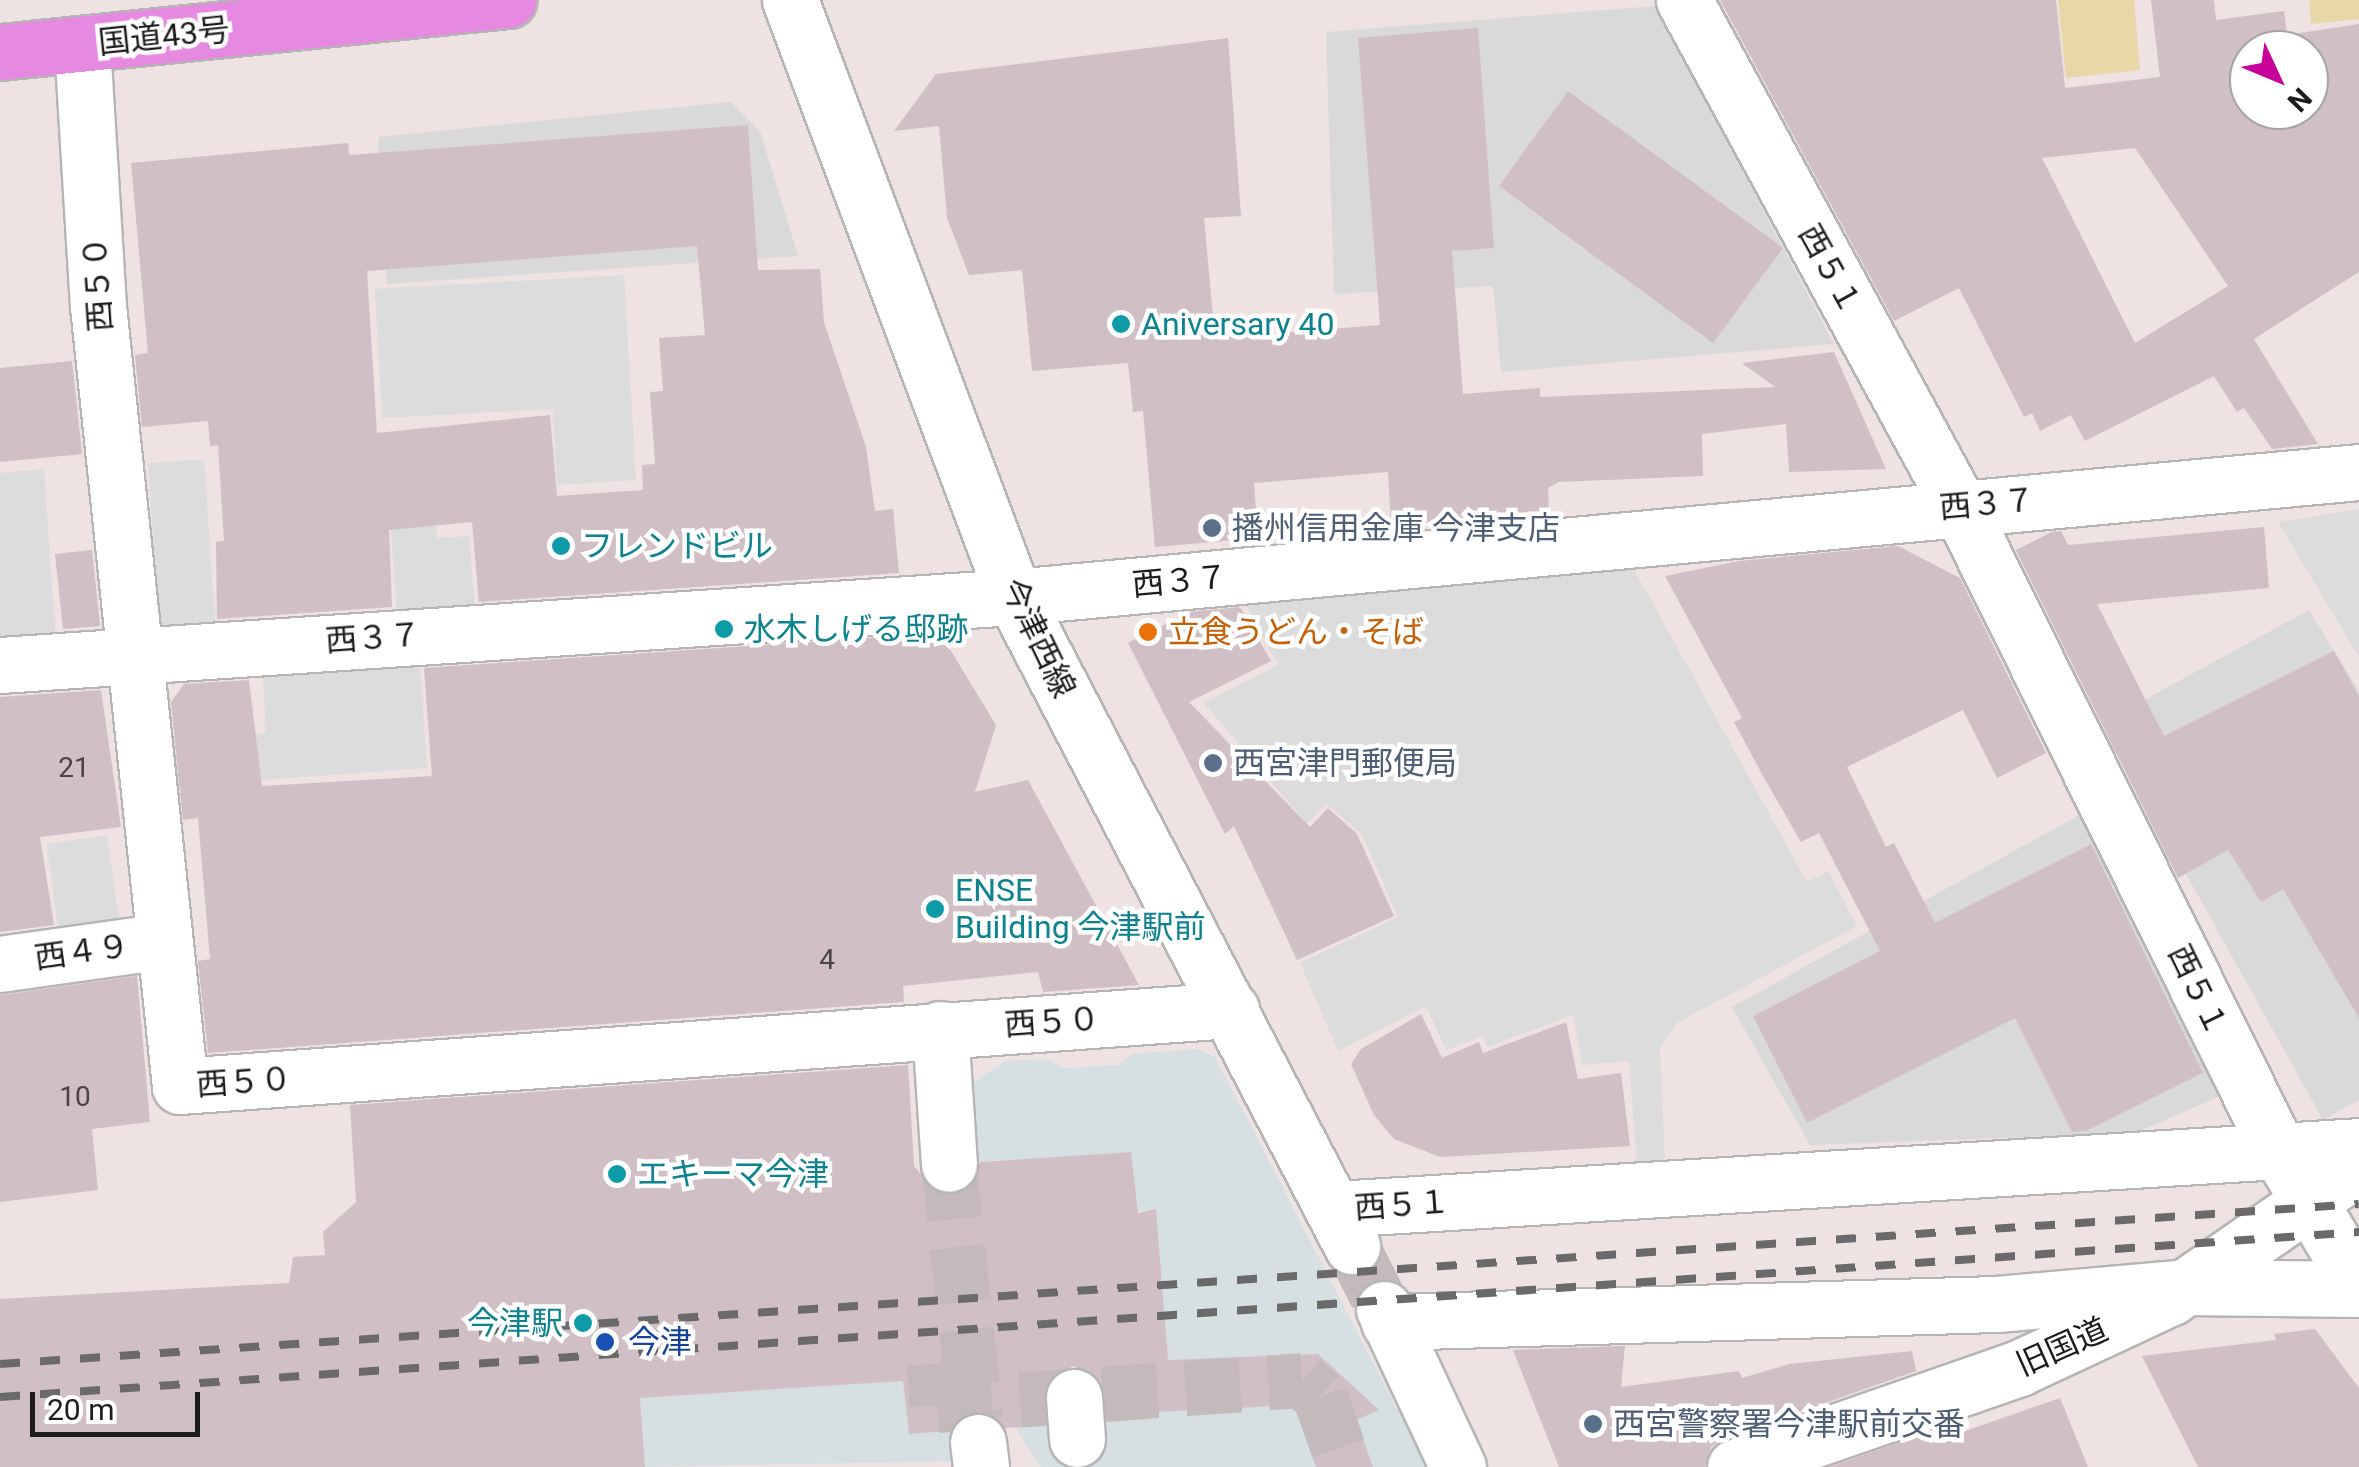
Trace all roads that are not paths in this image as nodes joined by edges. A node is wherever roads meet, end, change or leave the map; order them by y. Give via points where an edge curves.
1 (508, 0) edge
2 (790, 0) edge
3 (1684, 0) edge
4 (82, 45) junction
5 (0, 52) edge
6 (2359, 472) edge
7 (1959, 506) junction
8 (1014, 597) junction
9 (136, 653) junction
10 (0, 665) edge
11 (163, 941) junction
12 (0, 964) edge
13 (1232, 1010) junction
14 (940, 1029) junction
15 (2276, 1146) junction
16 (2359, 1146) edge
17 (950, 1164) tunnel mouth
18 (2359, 1168) edge
19 (2311, 1198) junction
20 (1344, 1228) joint
21 (2186, 1287) junction
22 (2359, 1287) edge
23 (1458, 1467) edge
24 (1735, 1467) edge

1 - 4 highway, 国道43号
2 - 8 street, 今津西線
3 - 7 street, 西５１
4 - 5 highway, 国道43号
4 - 9 street, 西５０ via 98,306
6 - 7 street, 西３７
7 - 8 street, 西３７
7 - 15 street, 西５１
8 - 9 street, 西３７
8 - 13 street, 今津西線
9 - 10 street, 西３７
9 - 11 street, 西５０
11 - 12 street, 西４９
11 - 14 street, 西５０ via 180,1086
13 - 14 street, 西５０
13 - 20 street, 今津西線
14 - 17 street
15 - 16 street
15 - 19 street
15 - 20 street, 西５１
18 - 19 street, 旧国道
19 - 21 street, 旧国道
19 - 22 street
21 - 22 street
21 - 23 street via 1997,1304 1387,1316
21 - 24 street, 旧国道 via 2019,1368

